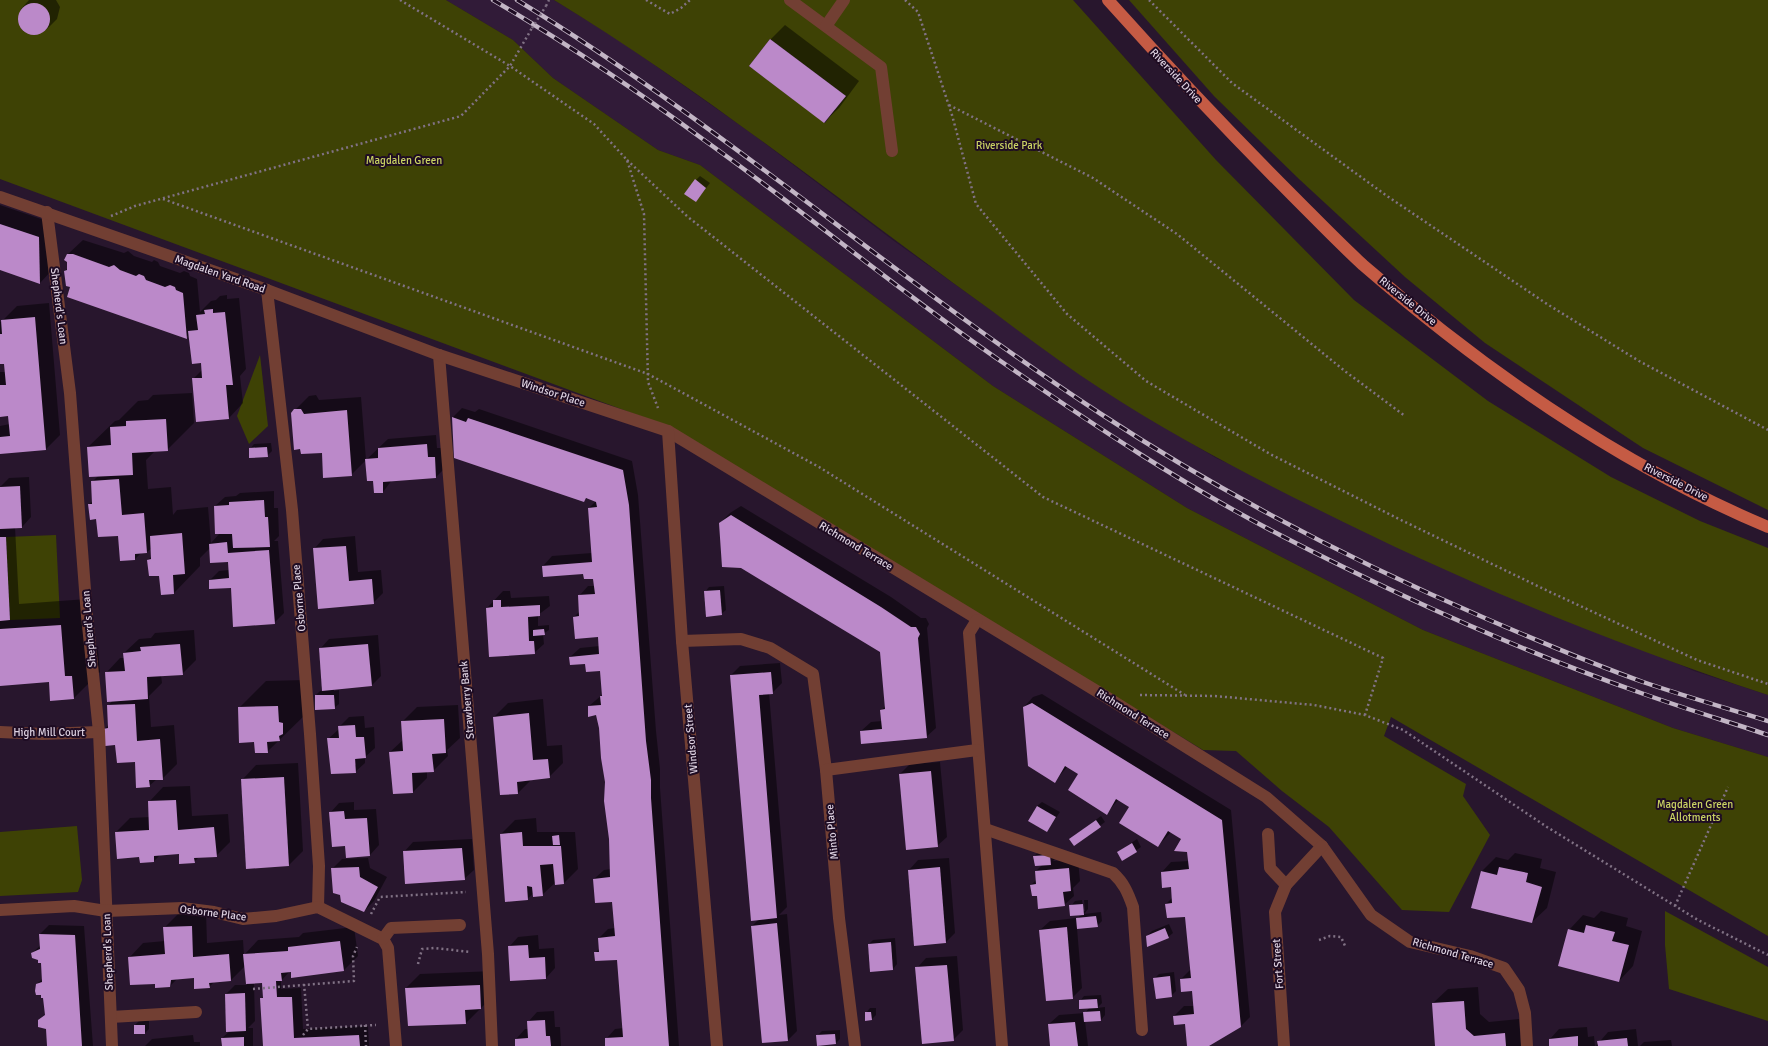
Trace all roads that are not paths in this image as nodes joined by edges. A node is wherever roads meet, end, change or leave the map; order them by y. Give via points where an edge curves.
1 (790, 0) edge
2 (844, 0) edge
3 (1108, 0) edge
4 (826, 26) junction
5 (892, 150) dead end
6 (0, 197) edge
7 (47, 212) junction
8 (267, 290) junction
9 (439, 355) junction
10 (668, 431) junction
11 (1768, 527) edge
12 (977, 620) junction
13 (682, 641) junction
14 (0, 732) edge
15 (98, 732) junction
16 (977, 750) junction
17 (826, 770) junction
18 (986, 829) junction
19 (1268, 834) dead end
20 (1322, 846) junction
21 (1286, 885) junction
22 (318, 907) junction
23 (0, 910) edge
24 (106, 911) junction
25 (460, 926) dead end
26 (383, 940) junction
27 (196, 1012) dead end
28 (111, 1017) junction
29 (1142, 1030) dead end
30 (112, 1046) edge
31 (396, 1046) edge
32 (492, 1046) edge
33 (717, 1046) edge
34 (855, 1046) edge
35 (1002, 1046) edge
36 (1284, 1046) edge
37 (1527, 1046) edge

1 - 4 street
2 - 4 street
3 - 11 main road, Riverside Drive via 1196,97 1362,264 1474,355 1570,421 1653,471
4 - 5 street via 881,67
6 - 7 street, Magdalen Yard Road
7 - 8 street, Magdalen Yard Road via 82,227
7 - 15 street, Shepherd's Loan via 70,393
8 - 9 street, Magdalen Yard Road
8 - 22 street, Osborne Place via 293,525 311,742 319,866
9 - 10 street, Windsor Place
9 - 32 street, Strawberry Bank via 488,954
10 - 12 street, Richmond Terrace
10 - 13 street, Windsor Street
12 - 16 street via 968,633
12 - 20 street, Richmond Terrace via 1266,797
13 - 17 street, Minto Place via 741,639 770,648 813,674
13 - 33 street, Windsor Street
14 - 15 street, High Mill Court
15 - 24 street, Shepherd's Loan
16 - 17 street
16 - 18 street
17 - 34 street, Minto Place via 839,918
18 - 29 street via 1113,873 1122,881 1133,907
18 - 35 street
19 - 21 street via 1270,868
20 - 21 street, Fort Street
20 - 37 street, Richmond Terrace via 1371,915 1410,942 1470,956 1504,968 1519,990 1525,1013
21 - 36 street, Fort Street via 1275,912
22 - 24 street, Osborne Place via 276,916 242,919 182,908
22 - 26 street
23 - 24 street, Osborne Place via 74,906
24 - 28 street, Shepherd's Loan
25 - 26 street via 391,928
26 - 31 street via 390,958
27 - 28 street
28 - 30 street, Shepherd's Loan

